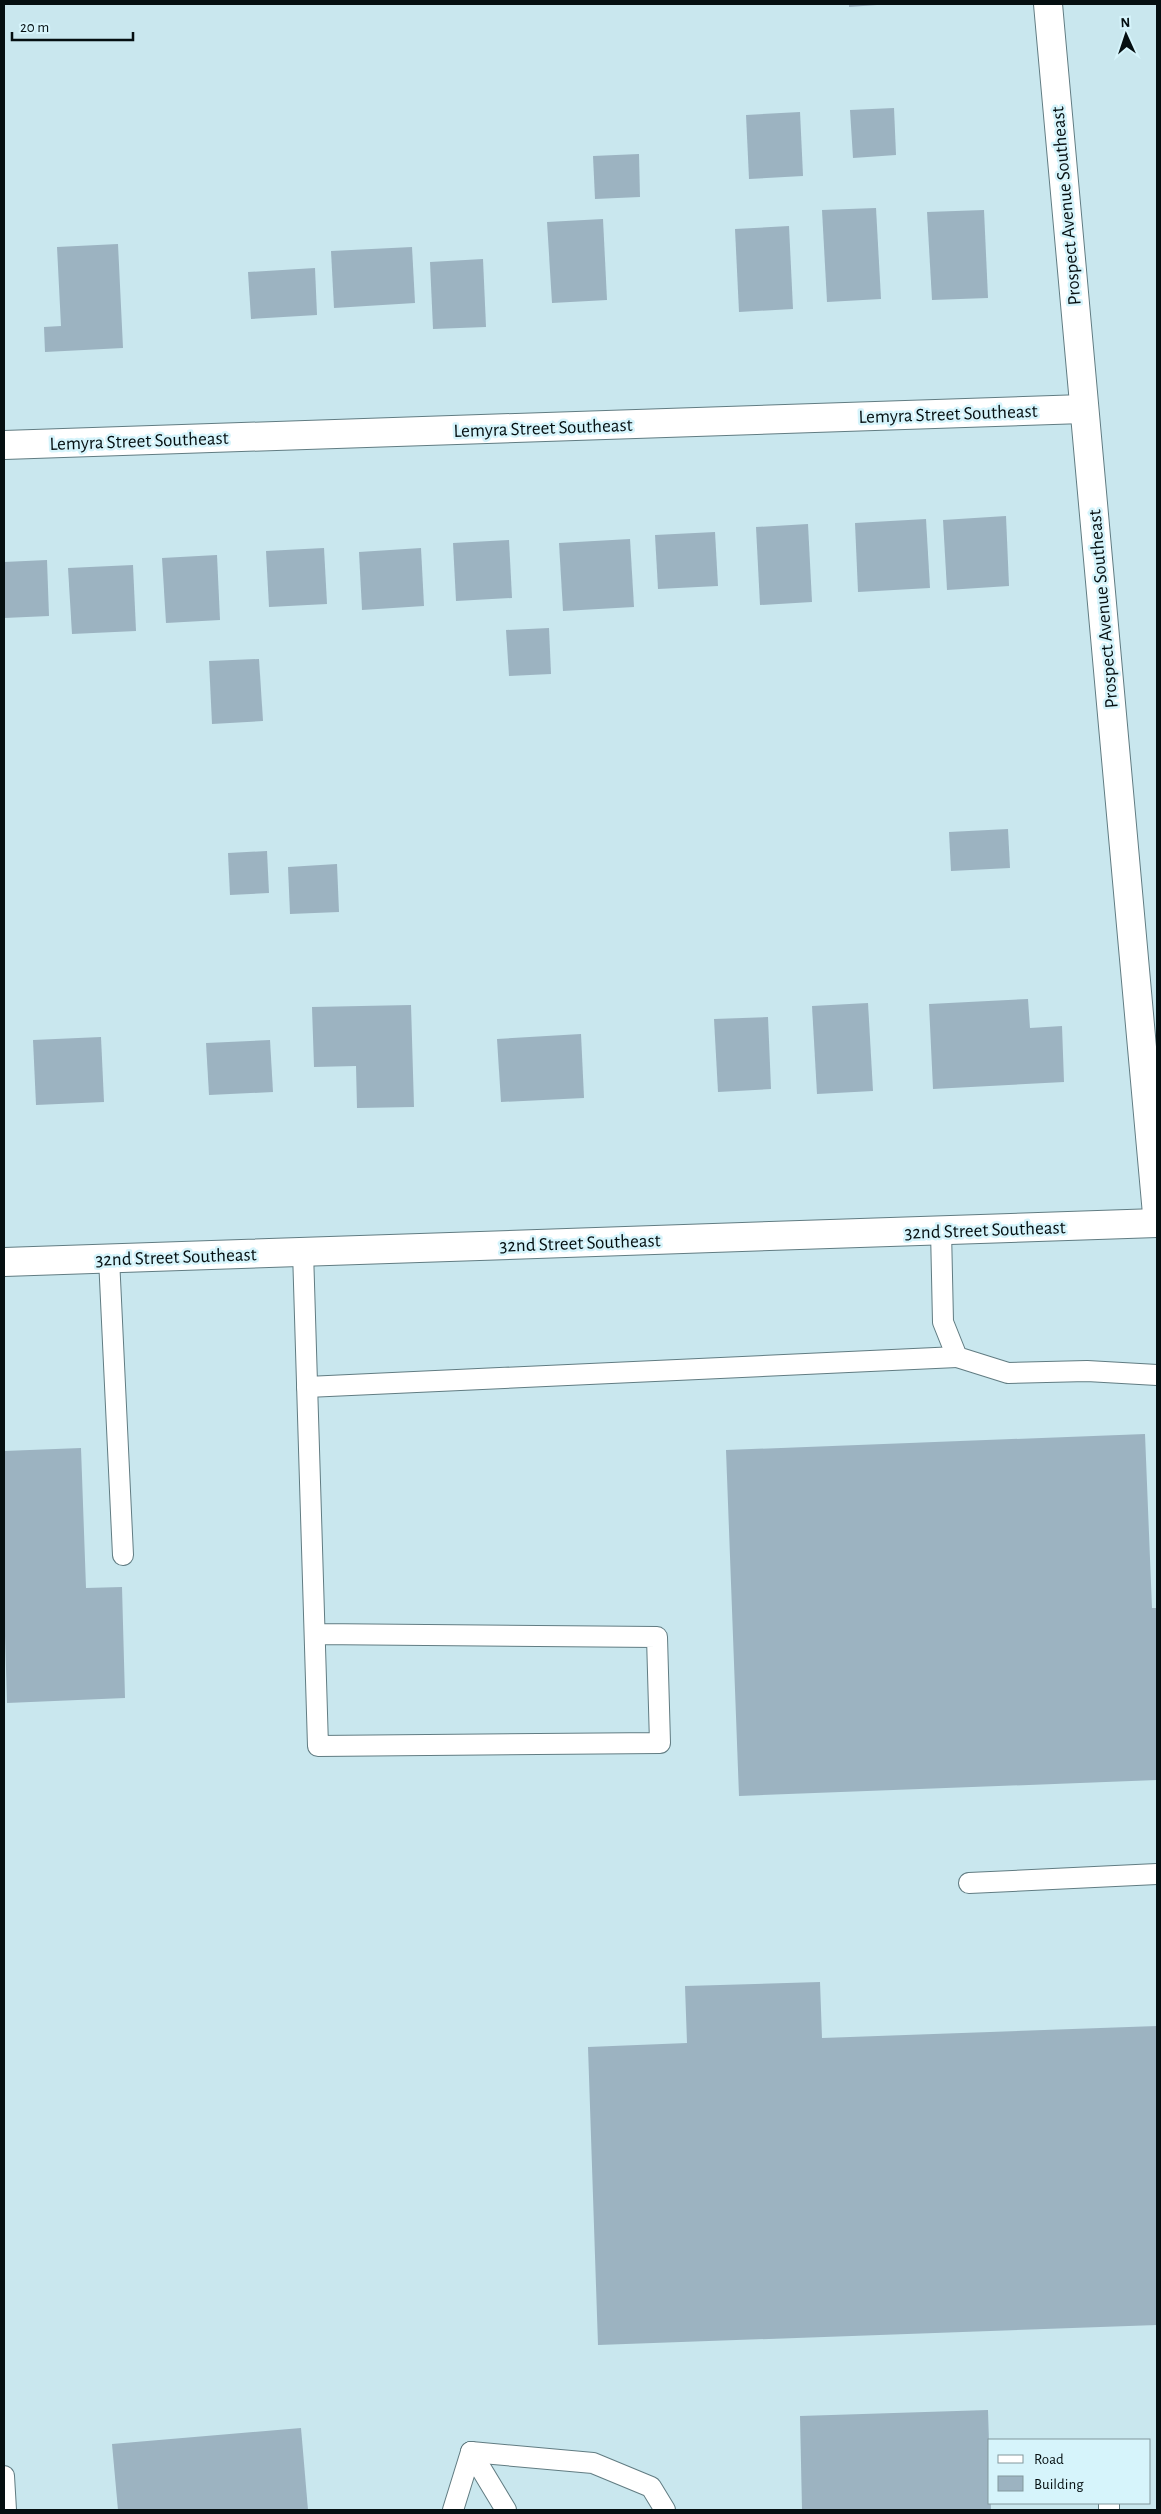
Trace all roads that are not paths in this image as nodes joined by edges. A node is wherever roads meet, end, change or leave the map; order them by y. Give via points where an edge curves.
1 (1048, 4) edge
2 (1083, 409) junction
3 (4, 444) edge
4 (1157, 1214) edge
5 (1157, 1223) edge
6 (941, 1230) junction
7 (303, 1251) junction
8 (109, 1258) junction
9 (4, 1262) edge
10 (957, 1357) junction
11 (1157, 1376) edge
12 (307, 1387) junction
13 (123, 1556) dead end
14 (315, 1634) junction
15 (1157, 1874) edge
16 (969, 1883) dead end
17 (471, 2452) junction
18 (4, 2476) edge
19 (6, 2510) edge
20 (453, 2510) edge
21 (506, 2510) edge
22 (666, 2510) edge

1 - 2 street, Prospect Avenue Southeast
2 - 3 street, Lemyra Street Southeast
2 - 4 street, Prospect Avenue Southeast
5 - 6 street, 32nd Street Southeast
6 - 7 street, 32nd Street Southeast
6 - 10 lane via 943,1322
7 - 8 street, 32nd Street Southeast
7 - 12 lane
8 - 9 street, 32nd Street Southeast
8 - 13 lane
10 - 11 lane via 1008,1373 1088,1371
10 - 12 lane
12 - 14 lane
14 - 14 lane via 318,1746 660,1743 657,1637
15 - 16 lane
17 - 20 lane
17 - 21 lane
17 - 22 lane via 593,2463 651,2488
18 - 19 lane

